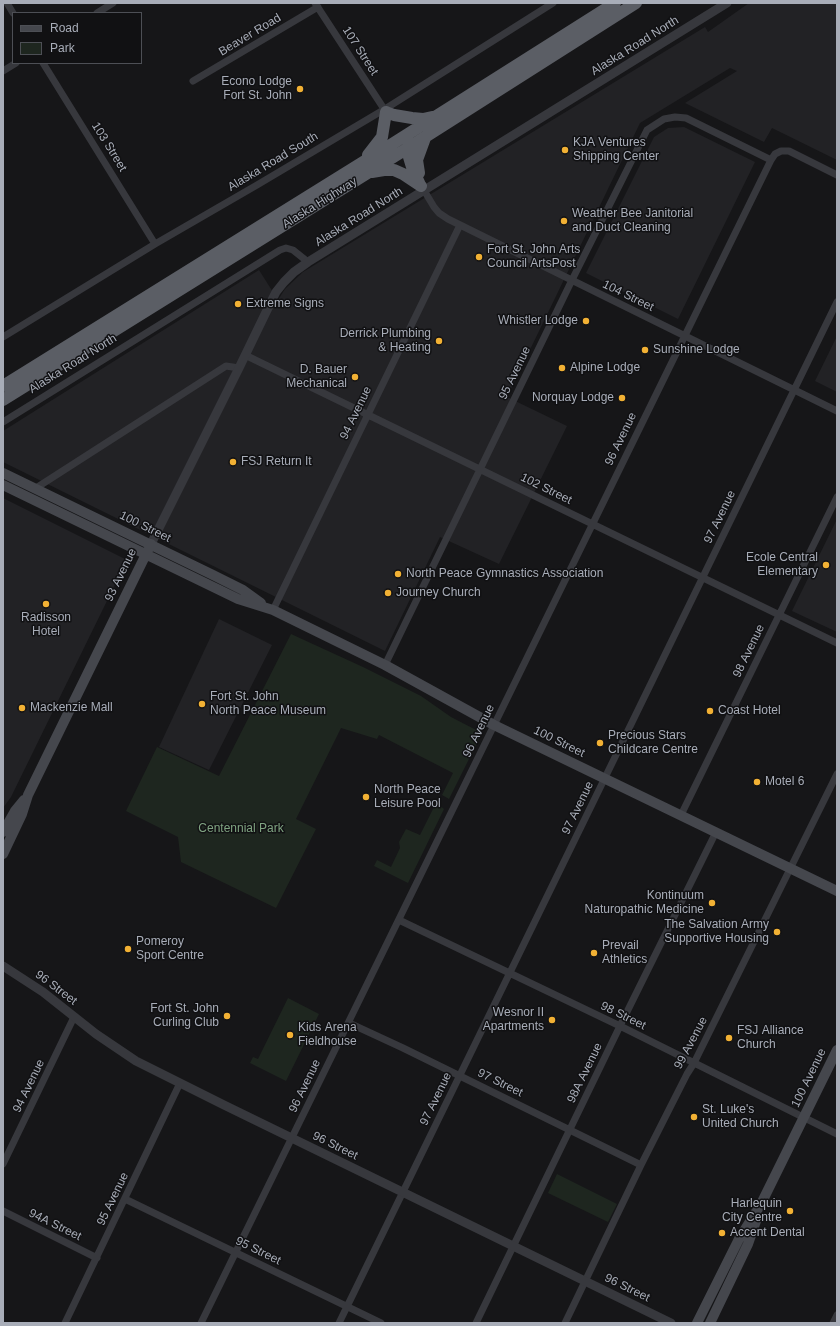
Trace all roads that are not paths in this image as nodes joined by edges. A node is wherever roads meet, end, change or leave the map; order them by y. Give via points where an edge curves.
1 (7, 3) edge
2 (113, 3) edge
3 (553, 3) edge
4 (615, 3) edge
5 (636, 3) edge
6 (727, 3) edge
7 (316, 5) edge
8 (12, 12) edge
9 (99, 12) edge
10 (14, 64) edge
11 (44, 64) edge
12 (3, 71) edge
13 (193, 81) dead end
14 (386, 110) junction
15 (439, 115) junction
16 (411, 132) junction
17 (425, 138) junction
18 (392, 144) junction
19 (408, 148) junction
20 (771, 160) junction
21 (385, 162) junction
22 (364, 168) junction
23 (837, 175) edge
24 (422, 188) junction
25 (460, 225) junction
26 (155, 244) junction
27 (308, 262) junction
28 (572, 280) junction
29 (837, 302) edge
30 (684, 336) junction
31 (3, 337) edge
32 (245, 355) junction
33 (239, 368) junction
34 (3, 386) edge
35 (794, 390) junction
36 (3, 400) edge
37 (837, 412) edge
38 (367, 415) junction
39 (3, 422) edge
40 (481, 470) junction
41 (3, 473) edge
42 (3, 485) edge
43 (36, 488) junction
44 (837, 497) edge
45 (50, 508) junction
46 (91, 514) junction
47 (592, 524) junction
48 (151, 544) junction
49 (146, 554) junction
50 (703, 578) junction
51 (273, 610) junction
52 (779, 615) junction
53 (837, 643) edge
54 (385, 665) junction
55 (494, 725) junction
56 (837, 774) edge
57 (604, 778) junction
58 (28, 795) junction
59 (681, 815) junction
60 (3, 832) edge
61 (716, 832) junction
62 (3, 854) edge
63 (790, 869) junction
64 (837, 891) edge
65 (399, 920) junction
66 (3, 966) edge
67 (510, 973) junction
68 (74, 1017) junction
69 (349, 1023) junction
70 (620, 1026) junction
71 (837, 1050) edge
72 (694, 1063) junction
73 (459, 1075) junction
74 (180, 1084) junction
75 (804, 1118) junction
76 (570, 1130) junction
77 (837, 1134) edge
78 (292, 1138) junction
79 (3, 1164) edge
80 (641, 1165) junction
81 (402, 1192) junction
82 (125, 1199) junction
83 (761, 1204) junction
84 (3, 1211) edge
85 (513, 1246) junction
86 (236, 1252) junction
87 (97, 1258) junction
88 (585, 1281) junction
89 (347, 1307) junction
90 (837, 1315) edge
91 (65, 1323) edge
92 (201, 1323) edge
93 (339, 1323) edge
94 (381, 1323) edge
95 (476, 1323) edge
96 (565, 1323) edge
97 (671, 1323) edge
98 (697, 1323) edge
99 (710, 1323) edge
100 (833, 1323) edge

1 - 8 street
2 - 9 street
3 - 14 street, Alaska Road South
4 - 15 highway, Alaska Highway
5 - 17 highway, Alaska Highway
6 - 24 street, Alaska Road North
7 - 13 street, Beaver Road
7 - 14 street, 107 Street
10 - 12 street
11 - 26 street, 103 Street
14 - 15 highway via 394,115 412,118 423,119
14 - 18 highway
14 - 22 highway via 382,137
14 - 26 street, Alaska Road South
15 - 16 highway, Alaska Highway
16 - 18 highway, Alaska Highway
16 - 19 highway
17 - 19 highway, Alaska Highway
17 - 24 highway via 417,160
18 - 21 highway
18 - 22 highway, Alaska Highway
19 - 21 highway, Alaska Highway
19 - 24 highway via 412,167
20 - 23 street, 96 Avenue via 781,150 789,151
20 - 28 street, 95 Avenue via 686,118 664,119 647,130
20 - 30 street, 96 Avenue
21 - 22 highway, Alaska Highway
22 - 24 highway via 394,170
22 - 34 highway, Alaska Highway
22 - 36 highway, Alaska Highway
24 - 25 street, 104 Street via 439,213
24 - 27 street, Alaska Road North
25 - 28 street, 104 Street
25 - 38 street, 94 Avenue
26 - 31 street, Alaska Road South
27 - 32 street, 93 Avenue via 294,272 276,292
27 - 39 street, Alaska Road North via 292,250 280,250
28 - 30 street, 104 Street
28 - 40 street, 95 Avenue
29 - 35 street, 97 Avenue
30 - 35 street, 104 Street
30 - 47 street, 96 Avenue
32 - 33 street, 93 Avenue
32 - 38 street, 102 Street
33 - 43 street via 226,366
33 - 48 street, 93 Avenue
35 - 37 street, 104 Street
35 - 50 street, 97 Avenue
38 - 40 street, 102 Street
38 - 51 street, 94 Avenue
40 - 47 street, 102 Street
40 - 54 street, 95 Avenue
41 - 43 main road, 100 Street
42 - 45 main road, 100 Street
43 - 46 main road, 100 Street
44 - 52 street, 98 Avenue
45 - 46 main road via 61,506 73,512
45 - 49 main road, 100 Street
46 - 48 main road, 100 Street
47 - 50 street, 102 Street
47 - 55 street, 96 Avenue
48 - 49 main road, 93 Avenue
48 - 51 main road, 100 Street via 243,590
49 - 51 main road, 100 Street via 238,599
49 - 58 main road, 93 Avenue
50 - 52 street, 102 Street
50 - 57 street, 97 Avenue
51 - 54 main road, 100 Street
52 - 53 street, 102 Street
52 - 59 street, 98 Avenue
54 - 55 main road, 100 Street
55 - 57 main road, 100 Street
55 - 65 street, 96 Avenue
56 - 63 street, 99 Avenue
57 - 59 main road, 100 Street
57 - 67 street, 97 Avenue
58 - 60 main road, 93 Avenue
58 - 62 main road, 93 Avenue
59 - 61 main road, 100 Street
61 - 63 main road, 100 Street
61 - 70 street, 98A Avenue
63 - 64 main road, 100 Street
63 - 72 street, 99 Avenue
65 - 67 street, 98 Street
65 - 69 street, 96 Avenue
66 - 68 street, 96 Street via 38,988
67 - 70 street, 98 Street
67 - 73 street, 97 Avenue
68 - 74 street, 96 Street via 126,1055
68 - 79 street, 94 Avenue
69 - 73 street, 97 Street
69 - 78 street, 96 Avenue
70 - 72 street, 98 Street
70 - 76 street, 98A Avenue
71 - 75 main road, 100 Avenue
72 - 75 street, 98 Street
72 - 80 street, 99 Avenue
73 - 76 street, 97 Street
73 - 81 street, 97 Avenue
74 - 78 street, 96 Street
74 - 82 street, 95 Avenue
75 - 77 street, 98 Street
75 - 83 main road, 100 Avenue
76 - 80 street, 97 Street
76 - 85 street, 98A Avenue
78 - 81 street, 96 Street
78 - 86 street, 96 Avenue
80 - 88 street, 99 Avenue
81 - 85 street, 96 Street
81 - 89 street, 97 Avenue
82 - 86 street, 95 Street
82 - 87 street, 95 Avenue
83 - 98 main road, 100 Avenue via 739,1239
83 - 99 main road, 100 Avenue via 748,1244
84 - 87 street, 94A Street
85 - 88 street, 96 Street
85 - 95 street, 98A Avenue
86 - 89 street, 95 Street
86 - 92 street, 96 Avenue
87 - 91 street, 95 Avenue
88 - 96 street, 99 Avenue
88 - 97 street, 96 Street
89 - 93 street, 97 Avenue
89 - 94 street, 95 Street
90 - 100 street

